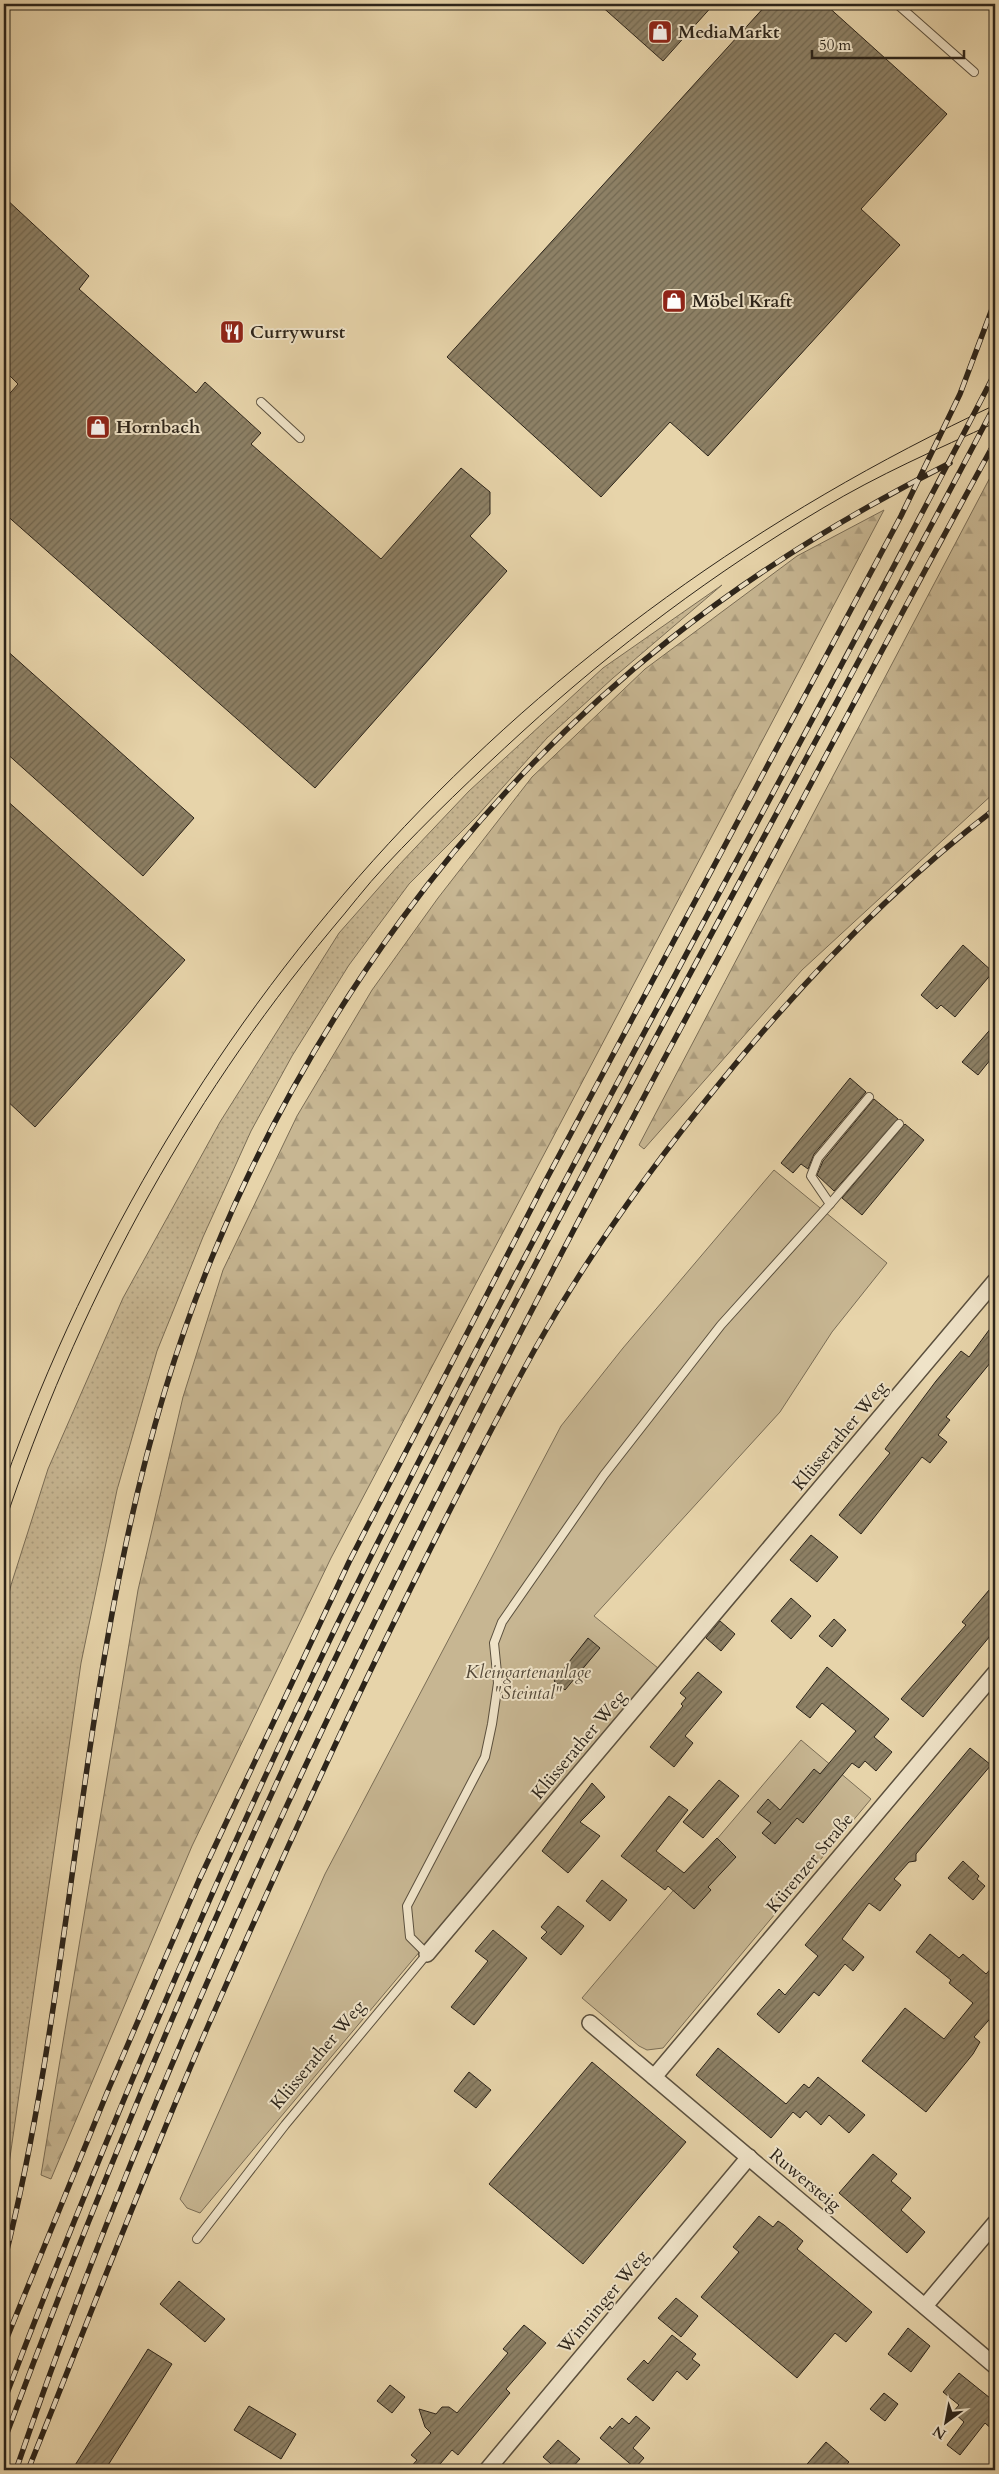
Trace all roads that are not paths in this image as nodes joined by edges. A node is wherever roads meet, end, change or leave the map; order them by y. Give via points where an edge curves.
1 (897, 4) edge
2 (974, 72) dead end
3 (261, 402) dead end
4 (300, 438) dead end
5 (869, 1098) dead end
6 (899, 1124) dead end
7 (830, 1204) junction
8 (995, 1281) edge
9 (995, 1673) edge
10 (427, 1954) junction
11 (590, 2024) dead end
12 (654, 2077) junction
13 (749, 2157) junction
14 (995, 2223) edge
15 (197, 2239) dead end
16 (924, 2306) junction
17 (995, 2366) edge
18 (487, 2470) edge

1 - 2 lane
3 - 4 lane
5 - 7 lane via 818,1158 810,1176
6 - 7 lane
7 - 10 lane via 720,1325 604,1475 502,1622 494,1644 498,1683 484,1757 407,1906 410,1937
8 - 10 street, Klüsserather Weg
9 - 12 street, Kürenzer Straße
10 - 15 lane, Klüsserather Weg via 285,2125
11 - 12 street, Ruwersteig
12 - 13 street, Ruwersteig
13 - 16 street, Ruwersteig
13 - 18 street, Winninger Weg
14 - 16 street
16 - 17 street, Ruwersteig

